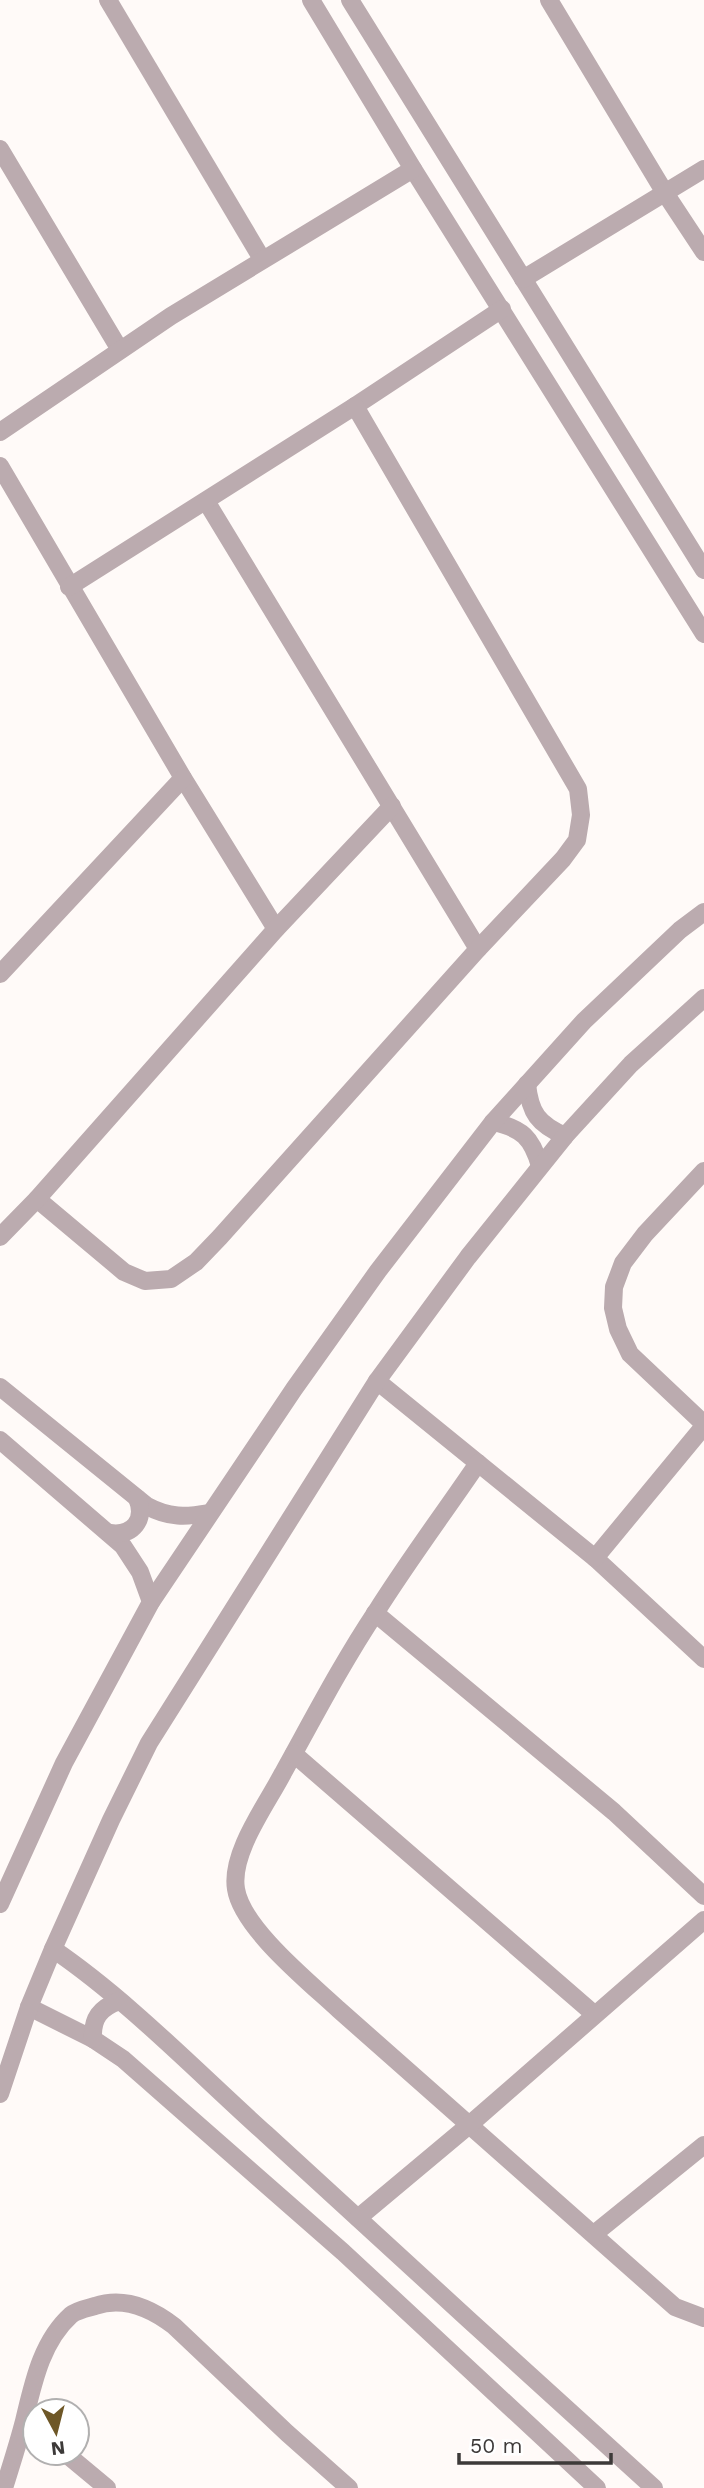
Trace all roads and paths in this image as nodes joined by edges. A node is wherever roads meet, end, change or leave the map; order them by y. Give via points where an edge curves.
1 (108, 0) edge
2 (311, 0) edge
3 (350, 0) edge
4 (549, 0) edge
5 (0, 149) edge
6 (413, 169) junction
7 (704, 169) edge
8 (665, 193) junction
9 (704, 252) edge
10 (262, 259) junction
11 (523, 279) junction
12 (502, 309) junction
13 (120, 350) junction
14 (355, 406) junction
15 (0, 432) edge
16 (0, 466) edge
17 (206, 501) junction
18 (704, 570) edge
19 (69, 587) junction
20 (704, 634) edge
21 (183, 778) junction
22 (392, 806) junction
23 (704, 912) edge
24 (276, 929) junction
25 (478, 949) junction
26 (3, 966) edge
27 (704, 998) edge
28 (527, 1084) junction
29 (493, 1122) junction
30 (565, 1136) junction
31 (540, 1166) junction
32 (704, 1171) edge
33 (37, 1199) junction
34 (0, 1237) edge
35 (377, 1381) junction
36 (0, 1387) edge
37 (704, 1425) edge
38 (0, 1440) edge
39 (478, 1463) junction
40 (137, 1499) junction
41 (209, 1513) junction
42 (110, 1533) junction
43 (595, 1558) junction
44 (151, 1602) junction
45 (375, 1613) junction
46 (704, 1659) edge
47 (294, 1754) junction
48 (704, 1896) edge
49 (0, 1903) edge
50 (704, 1920) edge
51 (53, 1949) junction
52 (119, 2001) junction
53 (29, 2007) junction
54 (594, 2014) junction
55 (93, 2039) junction
56 (0, 2094) edge
57 (468, 2126) junction
58 (704, 2145) edge
59 (358, 2218) junction
60 (594, 2234) junction
61 (704, 2318) edge
62 (30, 2397) edge
63 (21, 2446) edge
64 (82, 2467) edge
65 (4, 2488) edge
66 (107, 2488) edge
67 (349, 2488) edge
68 (597, 2488) edge
69 (654, 2488) edge

1 - 10 street
2 - 6 street
3 - 11 street
4 - 8 street
5 - 13 street
6 - 10 street
6 - 12 street
7 - 8 street
8 - 9 street
8 - 11 street
10 - 13 street
11 - 18 street
12 - 14 street
12 - 20 street
13 - 15 street
14 - 17 street
14 - 25 street via 578,789 577,839
16 - 19 street
17 - 19 street
17 - 22 street
19 - 21 street
21 - 24 street
21 - 26 street
22 - 24 street
22 - 25 street
23 - 28 street via 584,1021
24 - 33 street
25 - 33 street via 220,1237 171,1279 145,1281 124,1272
27 - 30 street via 631,1065
28 - 29 street
28 - 30 street via 528,1102 536,1117
29 - 31 street via 525,1135
29 - 41 street via 378,1271
30 - 31 street
31 - 35 street
32 - 37 street via 623,1263 614,1287 613,1308 630,1354
33 - 34 street
35 - 39 street
35 - 51 street via 149,1743
36 - 40 street
37 - 43 street
38 - 42 street
39 - 43 street
39 - 45 street
40 - 41 street via 172,1516
40 - 42 street via 140,1517 136,1525 120,1534
41 - 44 street
42 - 44 street via 132,1559
43 - 46 street
44 - 49 street via 64,1763
45 - 47 street
45 - 48 street via 614,1812
47 - 54 street
47 - 57 street via 236,1867 242,1908 292,1966
50 - 54 street
51 - 52 street
51 - 53 street
52 - 55 street via 96,2016
52 - 59 street
53 - 55 street
53 - 56 street
54 - 57 street
55 - 68 street via 123,2059 344,2252
57 - 59 street
57 - 60 street
58 - 60 street
59 - 69 street
60 - 61 street via 674,2307
62 - 67 street via 51,2339 72,2314 105,2302 134,2304 174,2326
63 - 65 street
64 - 66 street

